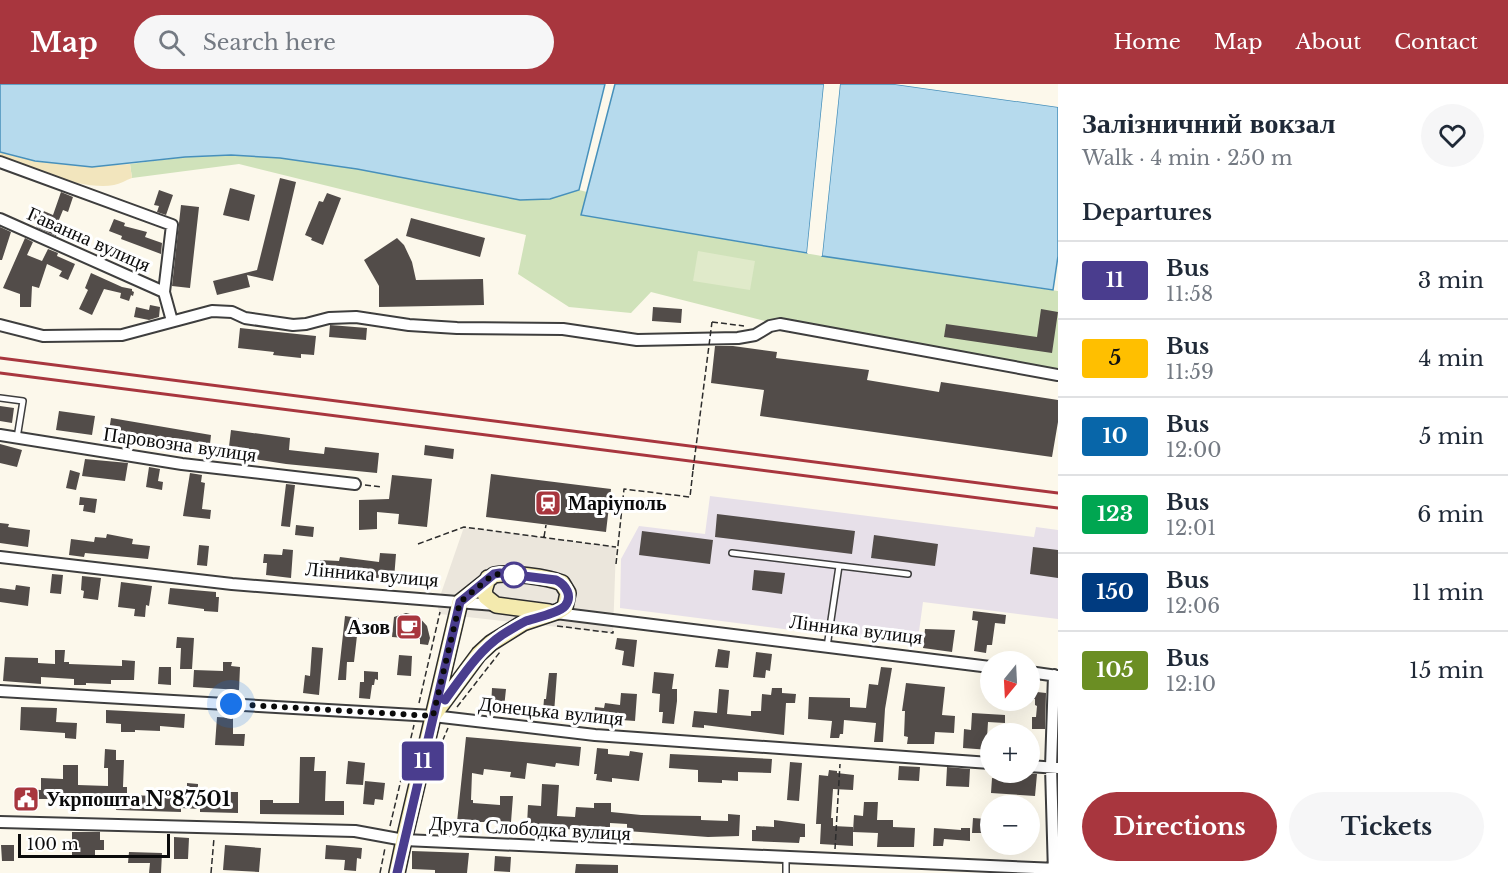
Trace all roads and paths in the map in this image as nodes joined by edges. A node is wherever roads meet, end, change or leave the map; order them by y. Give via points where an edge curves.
1 (0, 162) edge
2 (0, 219) edge
3 (164, 292) junction
4 (172, 321) junction
5 (0, 325) edge
6 (739, 326) dead end
7 (1058, 375) edge
8 (0, 398) edge
9 (0, 435) edge
10 (17, 438) junction
11 (355, 483) joint
12 (382, 487) dead end
13 (546, 525) dead end
14 (544, 538) junction
15 (418, 544) dead end
16 (616, 546) junction
17 (732, 553) dead end
18 (0, 557) edge
19 (616, 564) dead end
20 (839, 566) junction
21 (908, 574) dead end
22 (488, 578) junction
23 (460, 602) junction
24 (496, 605) junction
25 (559, 613) junction
26 (613, 633) dead end
27 (827, 647) junction
28 (501, 651) dead end
29 (980, 666) edge
30 (1040, 674) edge
31 (1056, 676) edge
32 (0, 691) edge
33 (458, 706) dead end
34 (433, 716) junction
35 (841, 752) junction
36 (980, 762) edge
37 (1040, 766) edge
38 (1055, 767) edge
39 (0, 822) edge
40 (215, 827) junction
41 (387, 837) junction
42 (404, 840) junction
43 (786, 857) junction
44 (834, 859) junction
45 (1055, 870) edge
46 (211, 873) edge
47 (380, 873) edge
48 (397, 873) edge
49 (786, 873) edge

1 - 3 street via 172,225
2 - 3 street, Гаванна вулиця
3 - 4 street
4 - 5 street via 122,335 44,336
4 - 7 street via 212,311 292,325 356,317 428,326 562,329 638,340 738,338 780,324
6 - 16 path, bridge via 712,322 690,497 624,489
8 - 10 lane via 23,401
9 - 10 street, Паровозна вулиця
10 - 11 street, Паровозна вулиця via 182,464
11 - 12 path
13 - 14 path
14 - 15 path via 464,527
14 - 16 path
16 - 19 path
17 - 20 lane
18 - 23 street, Лінника вулиця via 232,584
20 - 21 lane
20 - 27 lane
22 - 23 street
22 - 24 street via 484,591
22 - 25 street via 500,573 556,580 566,587
23 - 24 street, Лінника вулиця
23 - 34 street
24 - 25 street, Лінника вулиця
25 - 26 path
25 - 27 street, Лінника вулиця
25 - 34 street via 523,623 491,644 479,654
27 - 29 street, Лінника вулиця
28 - 33 path
30 - 31 street
31 - 38 street
32 - 34 street, Донецька вулиця
34 - 35 street, Донецька вулиця via 594,735
34 - 42 street
35 - 36 street, Донецька вулиця
35 - 44 path
37 - 38 street
38 - 45 street
39 - 40 street, Друга Слободка вулиця
40 - 41 street, Друга Слободка вулиця via 355,831
40 - 46 path
41 - 42 street, Друга Слободка вулиця
41 - 47 path
42 - 43 street, Друга Слободка вулиця
42 - 48 street
43 - 44 street, Друга Слободка вулиця
43 - 49 lane
44 - 45 street, Друга Слободка вулиця

